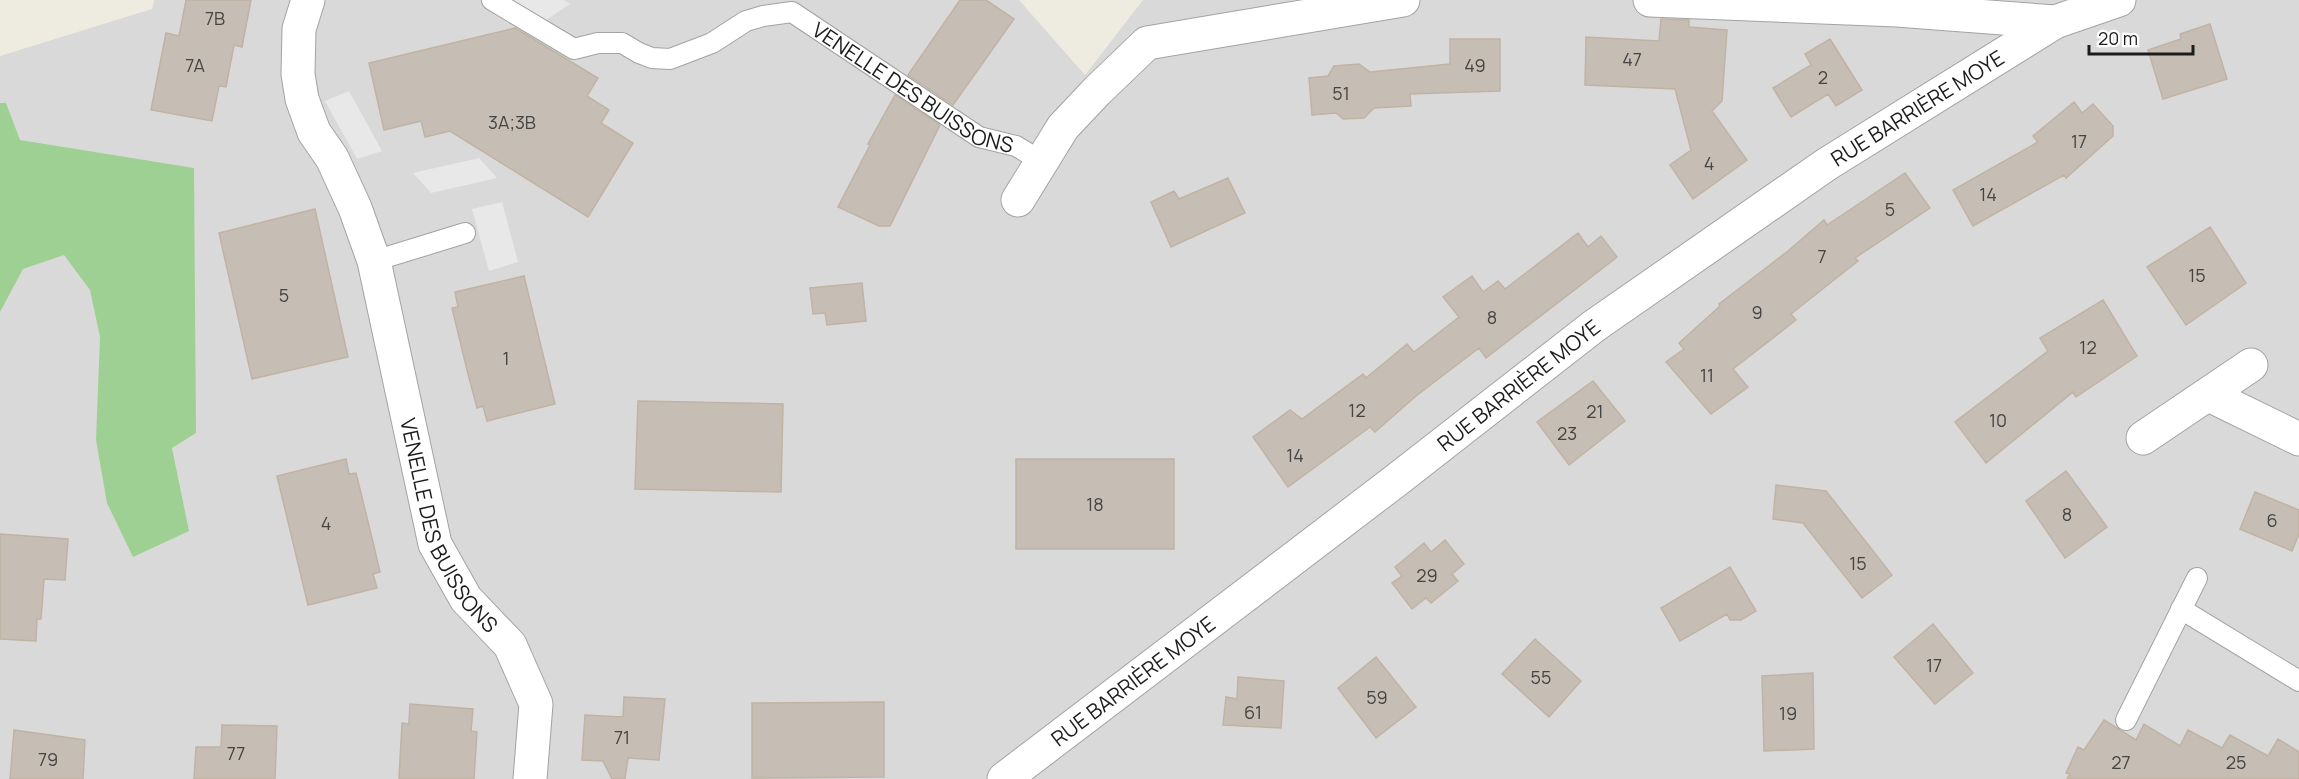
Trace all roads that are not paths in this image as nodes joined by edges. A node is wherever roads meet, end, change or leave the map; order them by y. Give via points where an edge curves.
1 (308, 0) edge
2 (492, 0) edge
3 (1403, 0) edge
4 (1650, 0) edge
5 (2119, 0) edge
6 (2055, 22) junction
7 (1041, 161) junction
8 (1018, 200) dead end
9 (465, 233) dead end
10 (374, 261) junction
11 (2251, 365) dead end
12 (2209, 395) junction
13 (2143, 438) dead end
14 (2299, 439) edge
15 (2197, 578) dead end
16 (2181, 609) junction
17 (2299, 681) edge
18 (2126, 720) dead end
19 (530, 779) edge
20 (1004, 779) edge

1 - 10 street, VENELLE DES BUISSONS via 299,29 302,99 314,132 332,158 355,208
2 - 7 lane, VENELLE DES BUISSONS via 574,49 622,43 645,56 670,59 712,43 746,21 792,12 979,137 1016,146
3 - 7 street via 1147,43 1063,127
4 - 6 street via 1897,10
5 - 6 street
6 - 20 street, RUE BARRIÈRE MOYE via 1827,164 1594,326
7 - 8 street
9 - 10 lane
10 - 19 street, VENELLE DES BUISSONS via 435,544 466,599 510,645 536,704
11 - 12 street
12 - 13 street
12 - 14 street
15 - 16 lane
16 - 17 lane
16 - 18 lane

